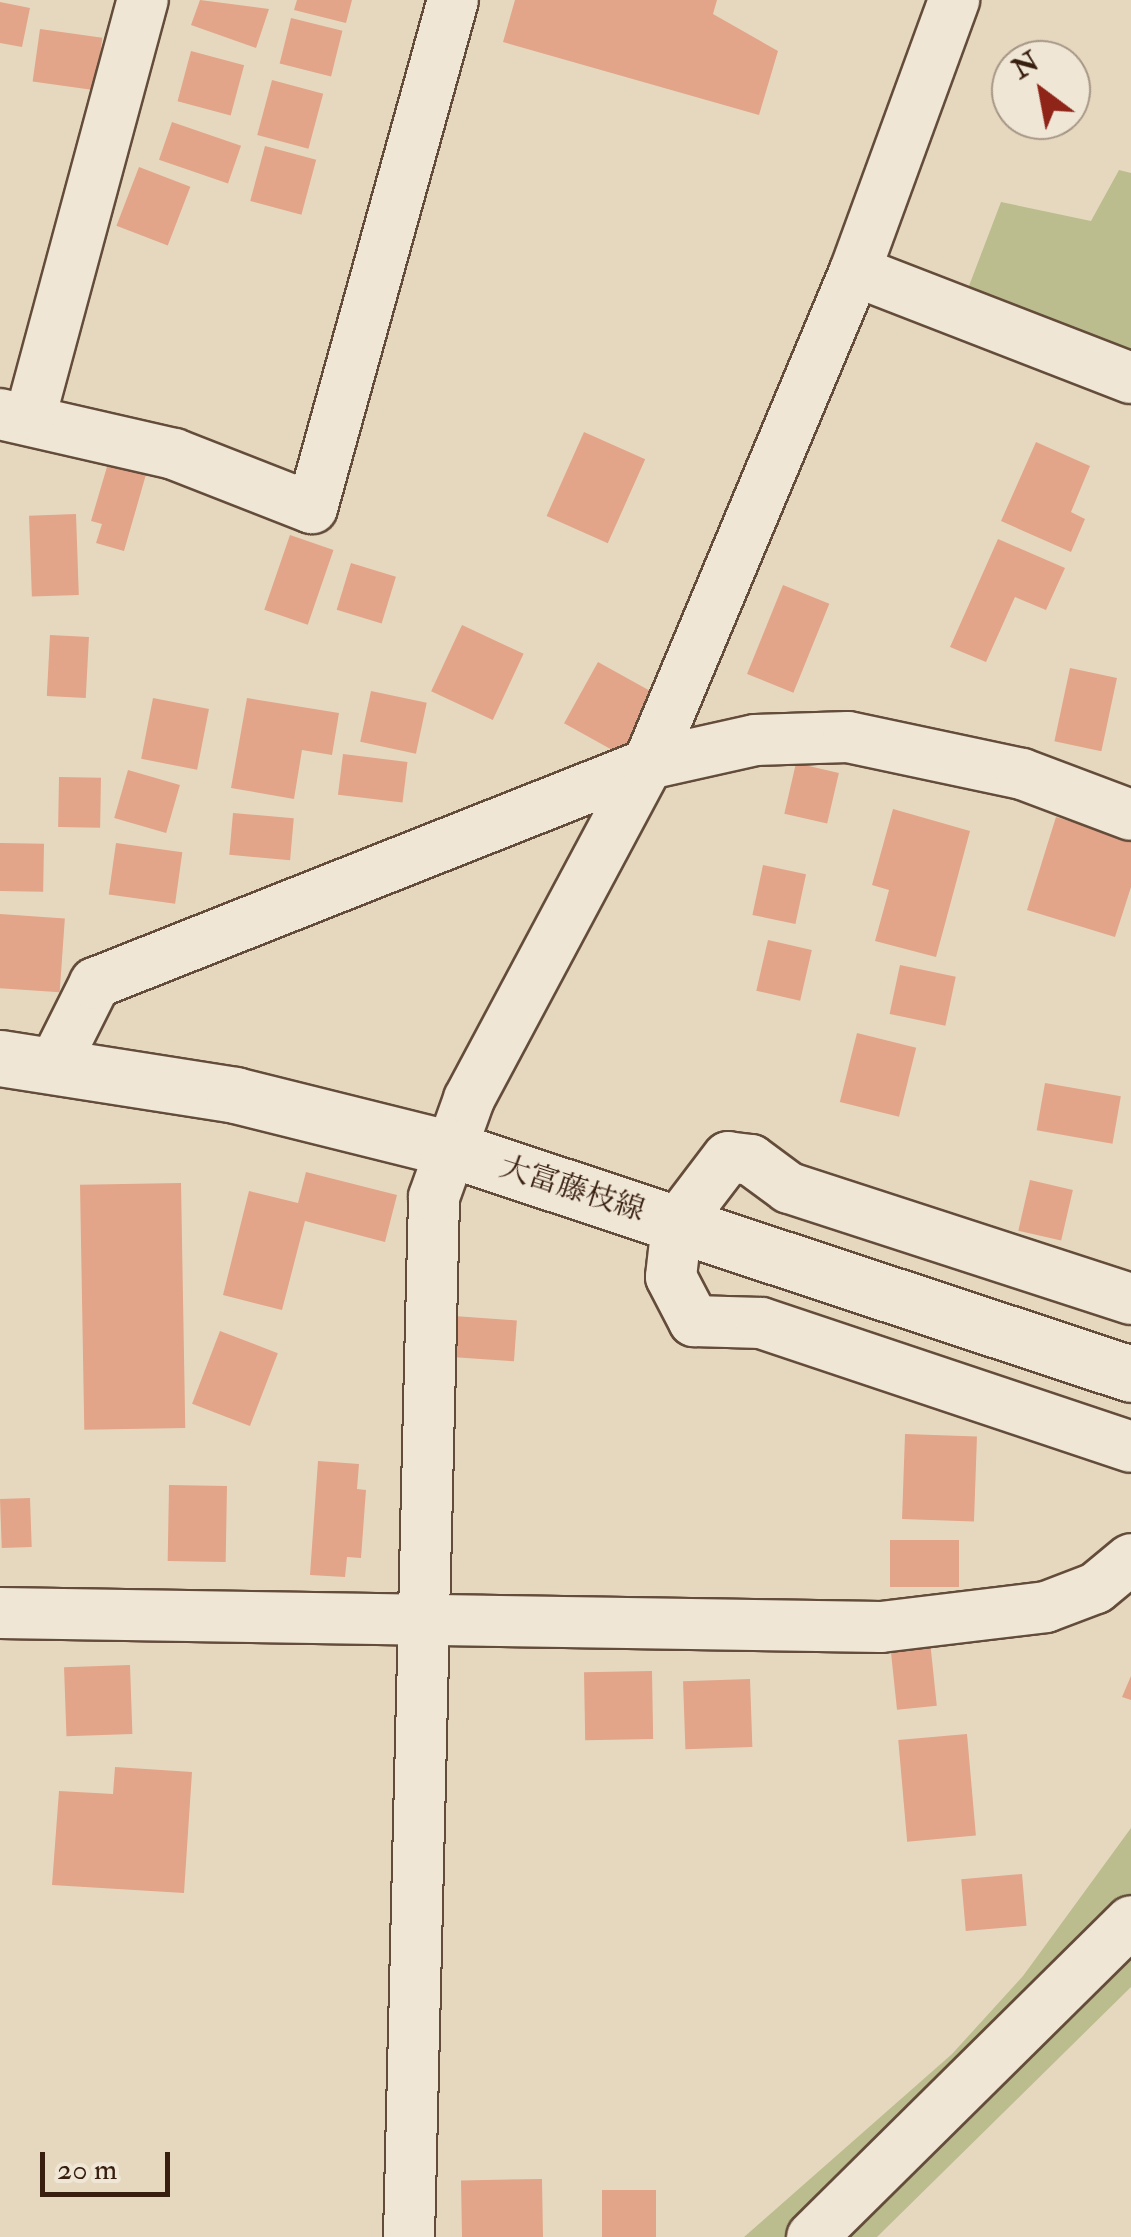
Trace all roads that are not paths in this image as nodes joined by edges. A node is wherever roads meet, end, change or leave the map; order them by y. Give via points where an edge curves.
1 (143, 0) edge
2 (454, 0) edge
3 (954, 0) edge
4 (855, 271) junction
5 (1131, 378) edge
6 (16, 414) edge
7 (648, 764) junction
8 (1131, 815) edge
9 (0, 1058) edge
10 (54, 1065) junction
11 (447, 1148) junction
12 (677, 1224) junction
13 (1131, 1299) edge
14 (1131, 1374) edge
15 (1131, 1448) edge
16 (1131, 1558) edge
17 (0, 1613) edge
18 (418, 1620) junction
19 (1131, 1921) edge
20 (409, 2237) edge
21 (812, 2237) edge

1 - 6 street
2 - 6 street via 312,508 174,454
3 - 4 street
4 - 5 street
4 - 7 street
7 - 8 street via 755,740 848,737 1022,774
7 - 10 street via 95,983
7 - 11 street
9 - 10 main road, 大富藤枝線
10 - 11 main road, 大富藤枝線 via 234,1094
11 - 12 main road, 大富藤枝線
11 - 18 street via 434,1197
12 - 13 street via 728,1157 751,1160 790,1188
12 - 14 main road, 大富藤枝線
12 - 15 street via 672,1277 694,1322 760,1323
16 - 18 street via 1096,1588 1046,1608 881,1628
17 - 18 street
18 - 20 street
19 - 21 street

